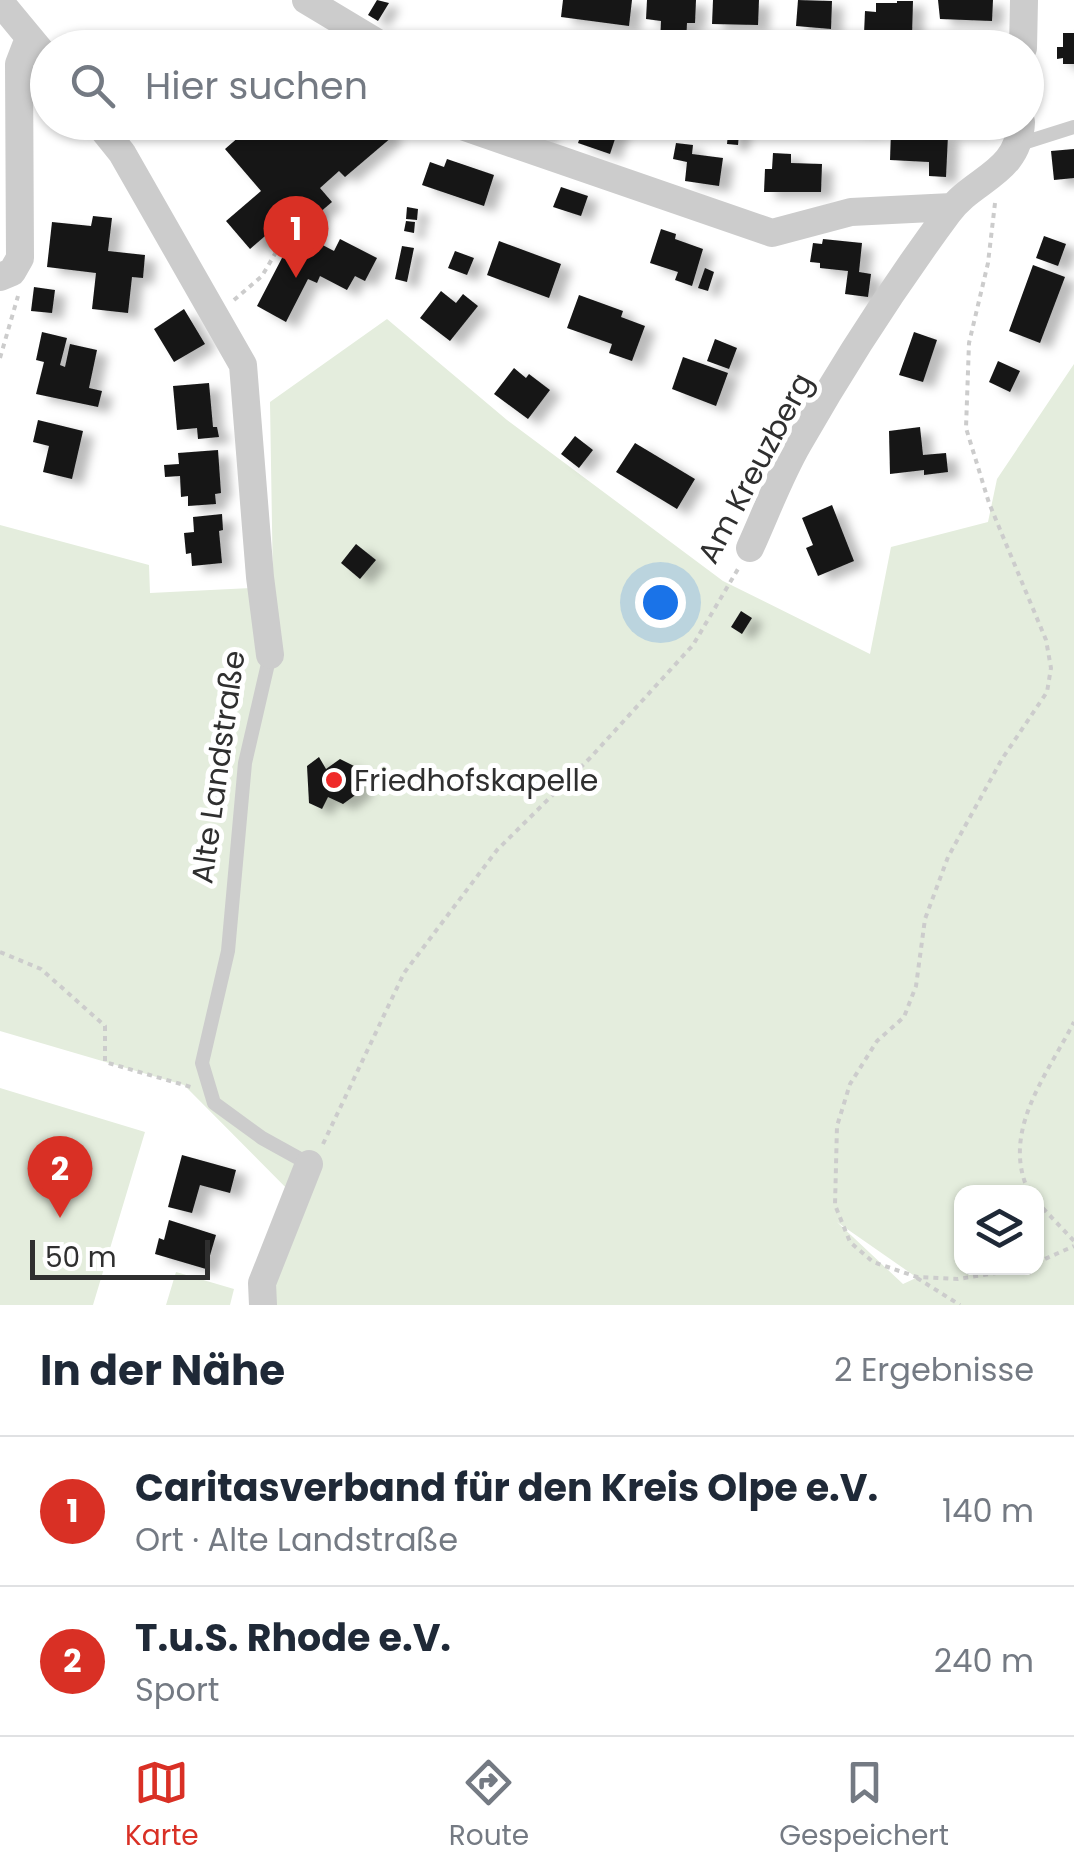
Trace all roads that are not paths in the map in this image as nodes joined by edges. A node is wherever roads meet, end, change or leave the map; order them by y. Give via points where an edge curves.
1 (306, 0) edge
2 (1024, 0) edge
3 (0, 2) edge
4 (356, 30) edge
5 (1023, 30) edge
6 (29, 38) joint
7 (1074, 127) edge
8 (1044, 130) edge
9 (112, 140) edge
10 (503, 140) edge
11 (1017, 140) edge
12 (952, 207) junction
13 (6, 275) edge
14 (750, 548) road end
15 (270, 655) joint
16 (309, 1164) joint
17 (263, 1305) edge

1 - 4 street
2 - 5 street
3 - 6 street
6 - 13 street via 19,64 20,258
7 - 8 lane, Am Kreuzberg
9 - 15 street, Alte Landstraße via 243,365
10 - 12 street via 772,233 850,212
11 - 12 street, Am Kreuzberg via 998,171
12 - 14 street, Am Kreuzberg via 797,446
15 - 16 lane, Alte Landstraße via 244,764 228,952 202,1062 214,1103
16 - 17 street via 262,1283

